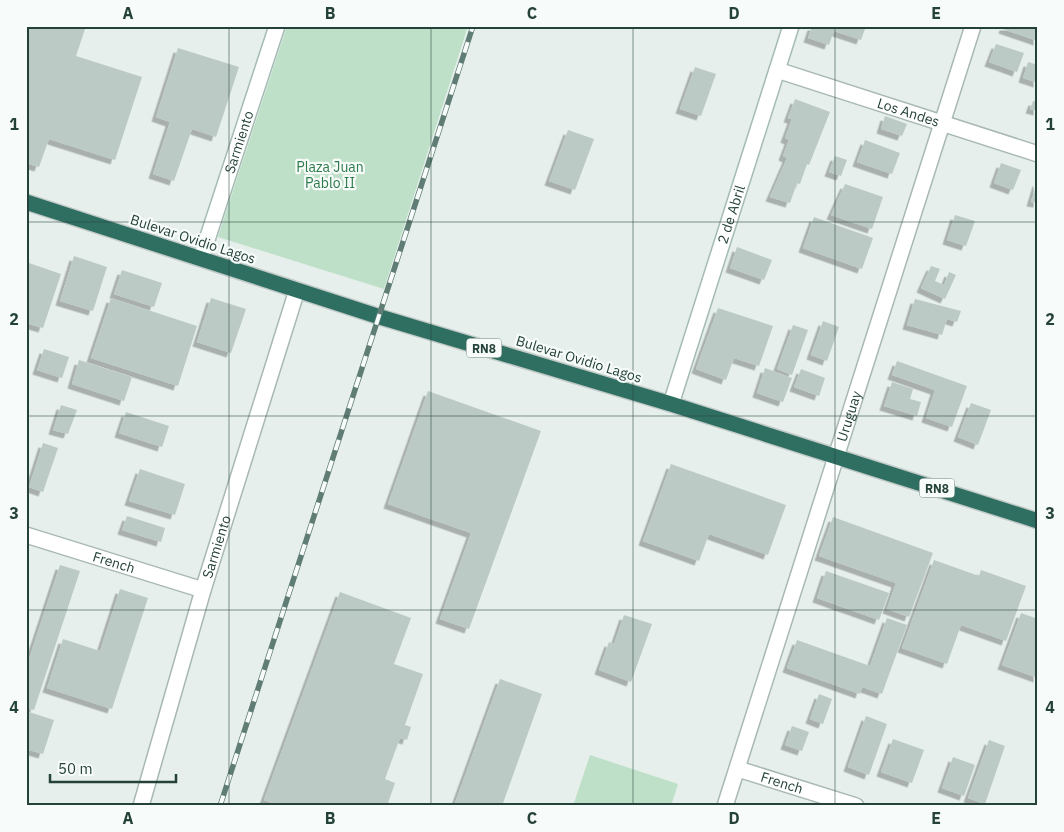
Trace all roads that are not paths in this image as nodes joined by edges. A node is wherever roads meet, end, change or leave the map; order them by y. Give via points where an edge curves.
1 (277, 26) edge
2 (791, 26) edge
3 (973, 26) edge
4 (777, 70) junction
5 (942, 123) junction
6 (1038, 154) edge
7 (26, 202) edge
8 (201, 258) junction
9 (297, 290) junction
10 (672, 404) junction
11 (836, 456) junction
12 (1038, 521) edge
13 (26, 535) edge
14 (203, 590) junction
15 (738, 769) junction
16 (141, 806) edge
17 (726, 806) edge
18 (856, 806) edge

1 - 8 street, Sarmiento
2 - 4 street, 2 de Abril
3 - 5 street, Uruguay
4 - 5 street, Los Andes
4 - 10 street, 2 de Abril
5 - 6 street, Los Andes
5 - 11 street, Uruguay
7 - 8 highway, Bulevar Ovidio Lagos / RN8
8 - 9 highway, Bulevar Ovidio Lagos / RN8
9 - 10 highway, Bulevar Ovidio Lagos / RN8
9 - 14 street, Sarmiento
10 - 11 highway, Bulevar Ovidio Lagos / RN8
11 - 12 highway, Bulevar Ovidio Lagos / RN8
11 - 15 street, Uruguay
13 - 14 street, French
14 - 16 street, Sarmiento
15 - 17 street, Uruguay
15 - 18 street, French

